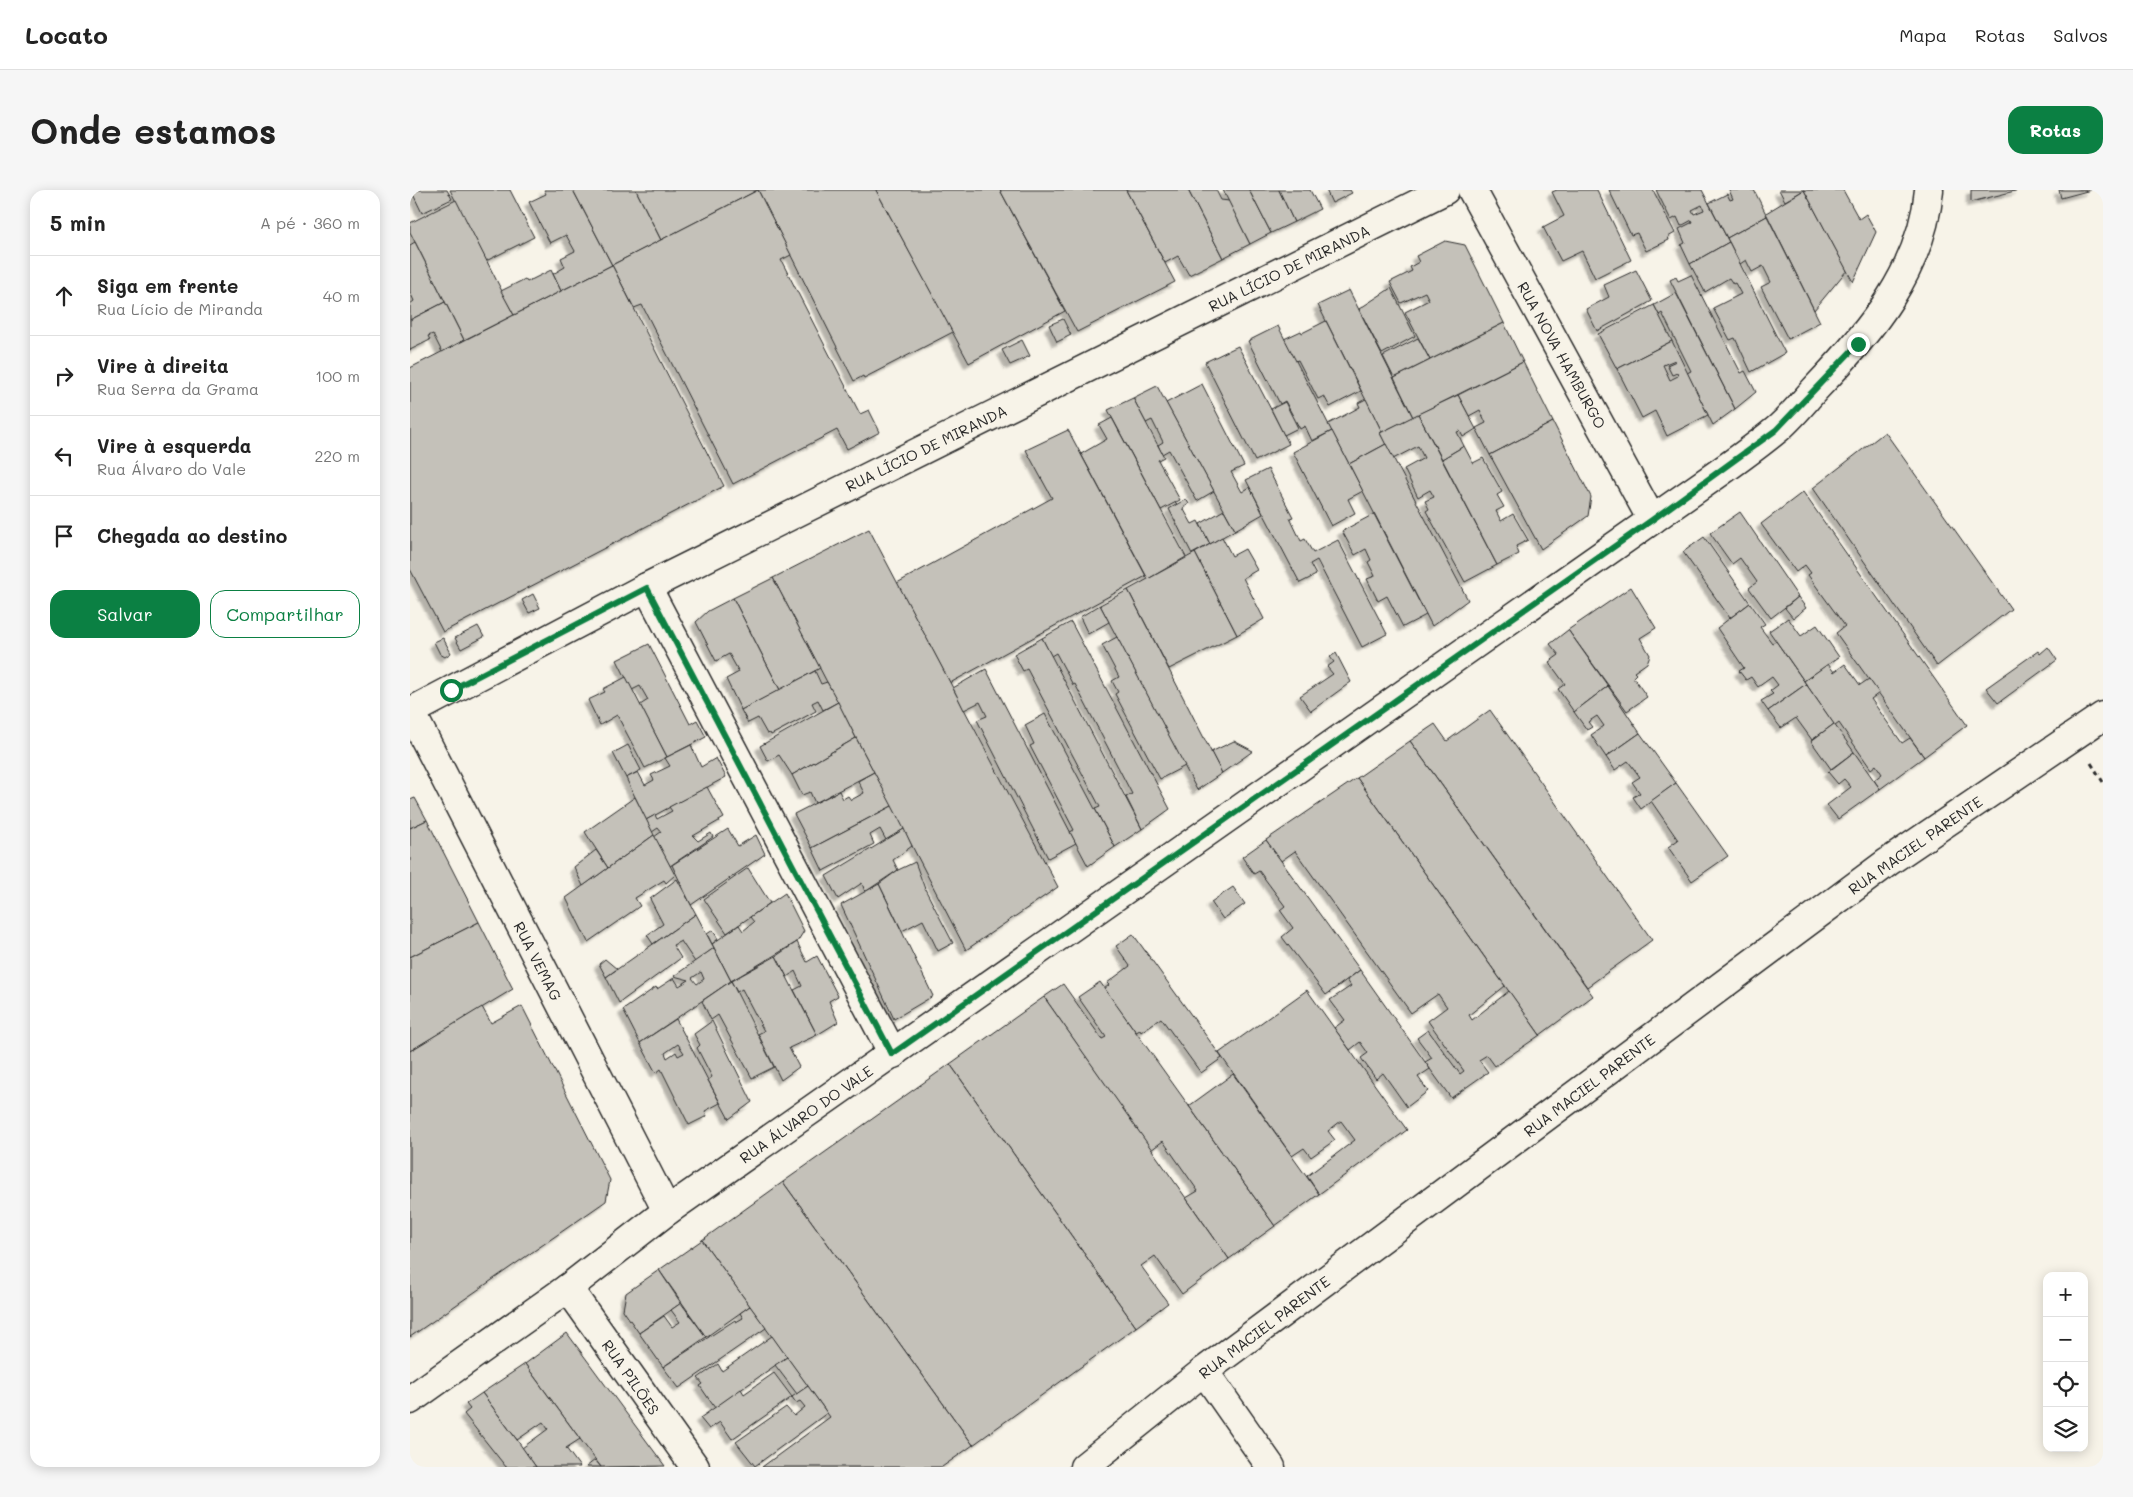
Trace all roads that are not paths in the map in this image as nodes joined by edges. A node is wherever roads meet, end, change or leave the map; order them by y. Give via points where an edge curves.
1 (1445, 190) edge
2 (1472, 190) edge
3 (1929, 190) edge
4 (1652, 520) junction
5 (647, 588) junction
6 (410, 711) edge
7 (2103, 716) edge
8 (892, 1054) junction
9 (667, 1211) junction
10 (568, 1288) junction
11 (1204, 1371) junction
12 (410, 1400) edge
13 (695, 1467) edge
14 (1084, 1467) edge
15 (1271, 1467) edge

1 - 5 street, RUA LÍCIO DE MIRANDA
2 - 4 street, RUA NOVA HAMBURGO
3 - 4 street, RUA ÁLVARO DO VALE via 1928,207 1914,250 1890,300 1858,344 1776,430
4 - 8 street, RUA ÁLVARO DO VALE
5 - 6 street, RUA LÍCIO DE MIRANDA
5 - 8 street
6 - 9 street, RUA VEMAG
7 - 11 street, RUA MACIEL PARENTE via 1888,862
8 - 9 street, RUA ÁLVARO DO VALE
9 - 10 street, RUA ÁLVARO DO VALE
10 - 12 street, RUA ÁLVARO DO VALE
10 - 13 street, RUA PILÕES
11 - 14 street, RUA MACIEL PARENTE
11 - 15 street

